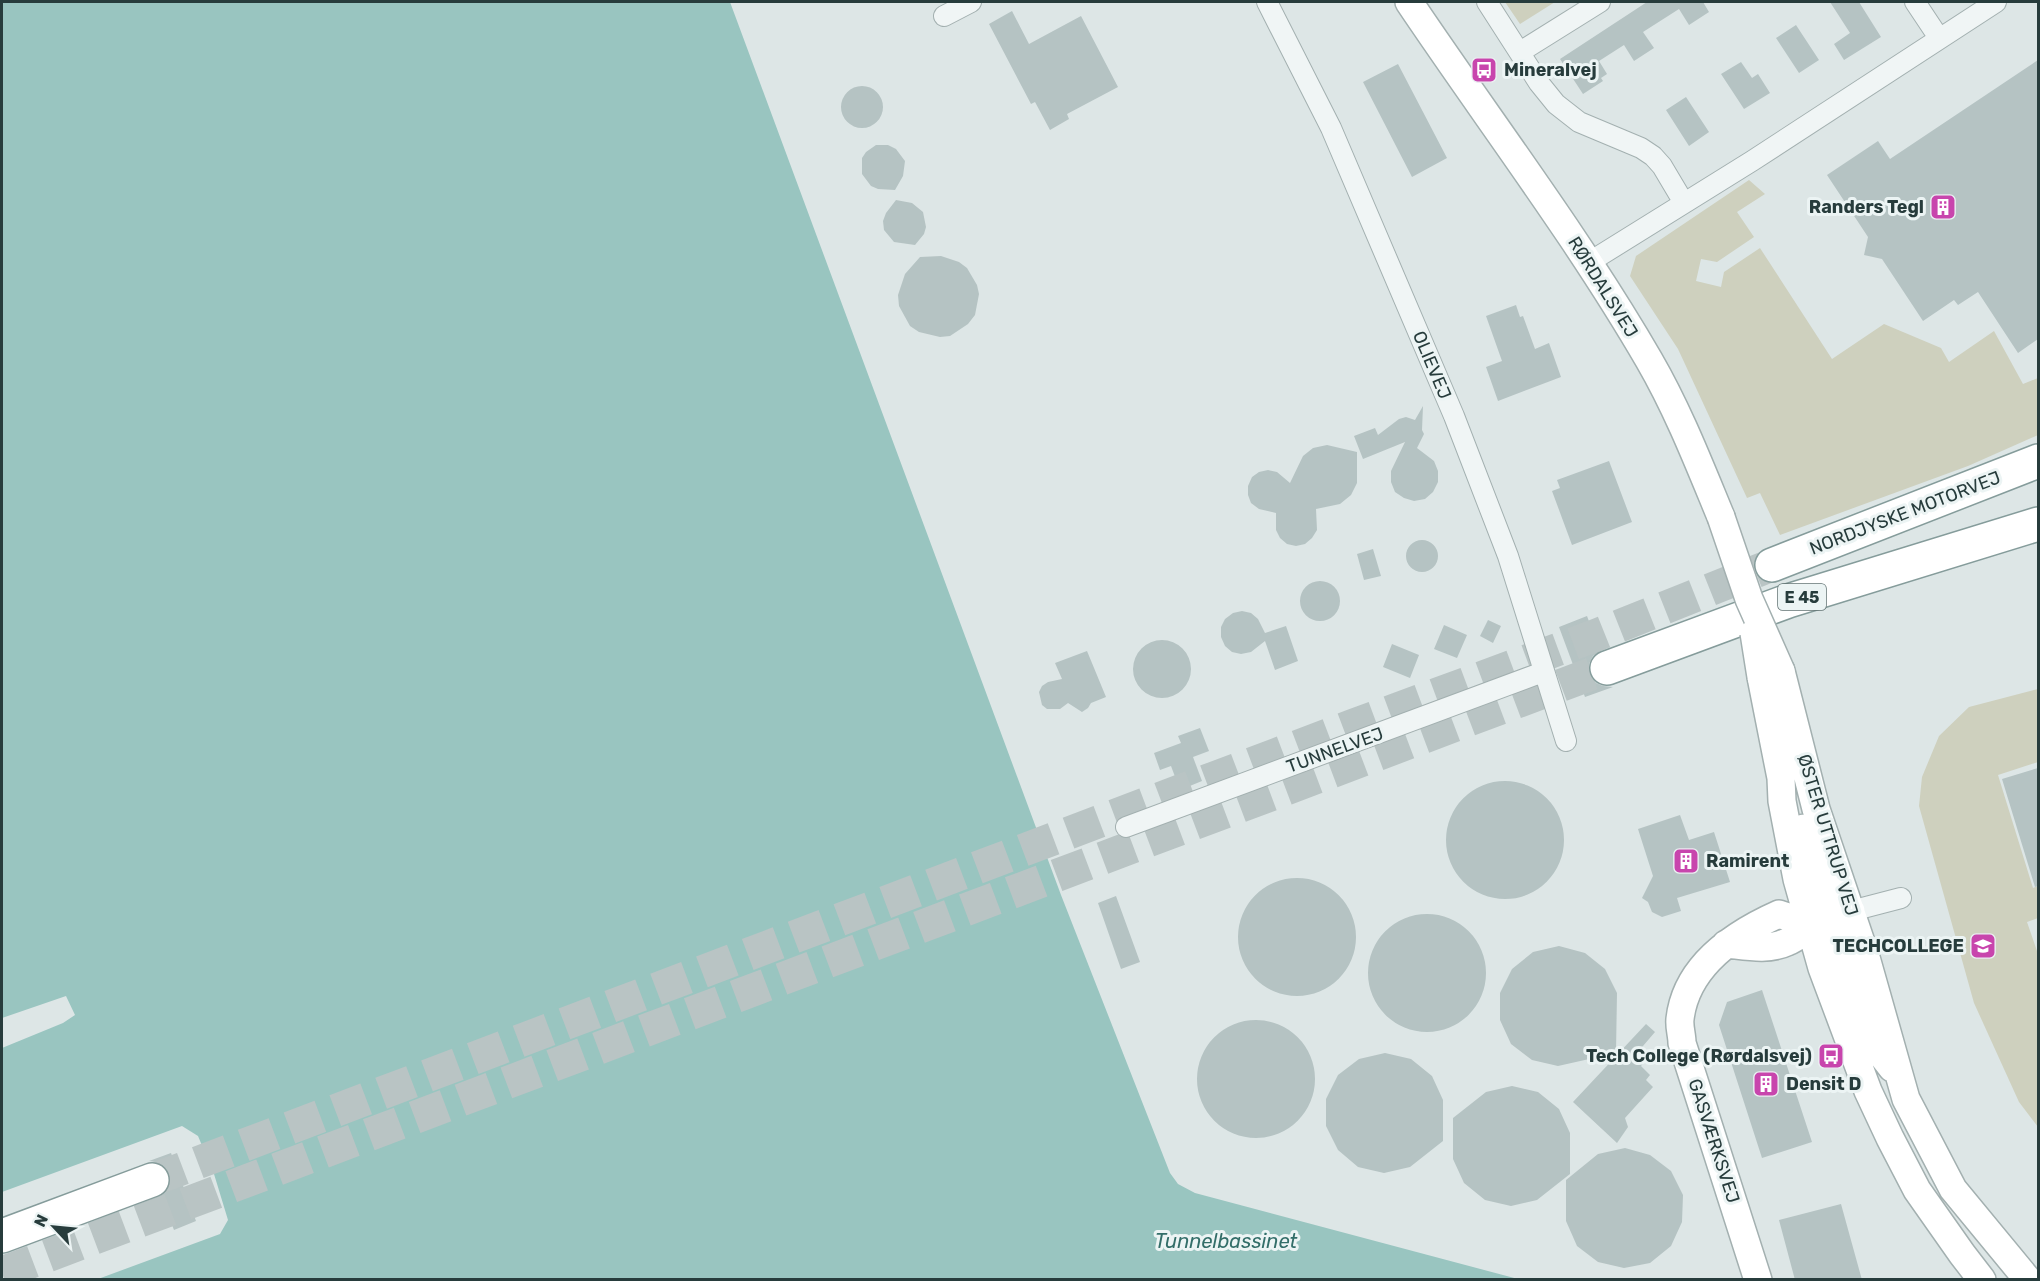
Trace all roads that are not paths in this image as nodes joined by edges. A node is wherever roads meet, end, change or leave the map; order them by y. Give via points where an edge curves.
1 (971, 2) edge
2 (1267, 2) edge
3 (1409, 2) edge
4 (1487, 2) edge
5 (1600, 2) edge
6 (1915, 2) edge
7 (1996, 2) edge
8 (944, 16) dead end
9 (1939, 38) junction
10 (1520, 52) junction
11 (1684, 203) junction
12 (1588, 263) junction
13 (2038, 461) edge
14 (2038, 524) edge
15 (2038, 530) edge
16 (2002, 536) junction
17 (1772, 565) tunnel mouth
18 (1607, 668) tunnel mouth
19 (1543, 672) junction
20 (1771, 674) junction
21 (1566, 741) dead end
22 (1781, 778) junction
23 (1126, 827) dead end
24 (1901, 898) dead end
25 (1851, 911) junction
26 (1811, 925) junction
27 (1899, 1077) junction
28 (152, 1180) tunnel mouth
29 (2, 1236) edge
30 (1758, 1280) edge
31 (1982, 1280) edge
32 (2028, 1280) edge

1 - 8 street
2 - 19 street, OLIEVEJ via 1331,128 1454,416 1508,556
3 - 12 street, RØRDALSVEJ
4 - 10 street
5 - 10 street
6 - 9 street
7 - 9 street
9 - 11 street
10 - 11 street via 1556,104 1579,122 1653,156
11 - 12 street
12 - 20 street, RØRDALSVEJ, bridge via 1681,420 1721,517
13 - 17 highway, NORDJYSKE MOTORVEJ / E 45
14 - 16 highway, E 45
15 - 16 highway
16 - 18 highway, E 45 via 1788,601
19 - 21 street, OLIEVEJ
19 - 23 street, TUNNELVEJ
20 - 22 street, ØSTER UTTRUP VEJ
20 - 25 street, ØSTER UTTRUP VEJ
22 - 25 street via 1797,805 1826,900
22 - 26 street, ØSTER UTTRUP VEJ via 1797,879
24 - 25 street
25 - 26 street
25 - 27 street, ØSTER UTTRUP VEJ
26 - 27 street, GASVÆRKSVEJ via 1836,933 1867,1036
26 - 30 street, GASVÆRKSVEJ via 1779,914 1726,944 1693,980 1680,1020 1682,1043
26 - 31 street, ØSTER UTTRUP VEJ via 1826,979 1890,1138 1917,1190
27 - 32 street, ØSTER UTTRUP VEJ via 1953,1189
28 - 29 highway

